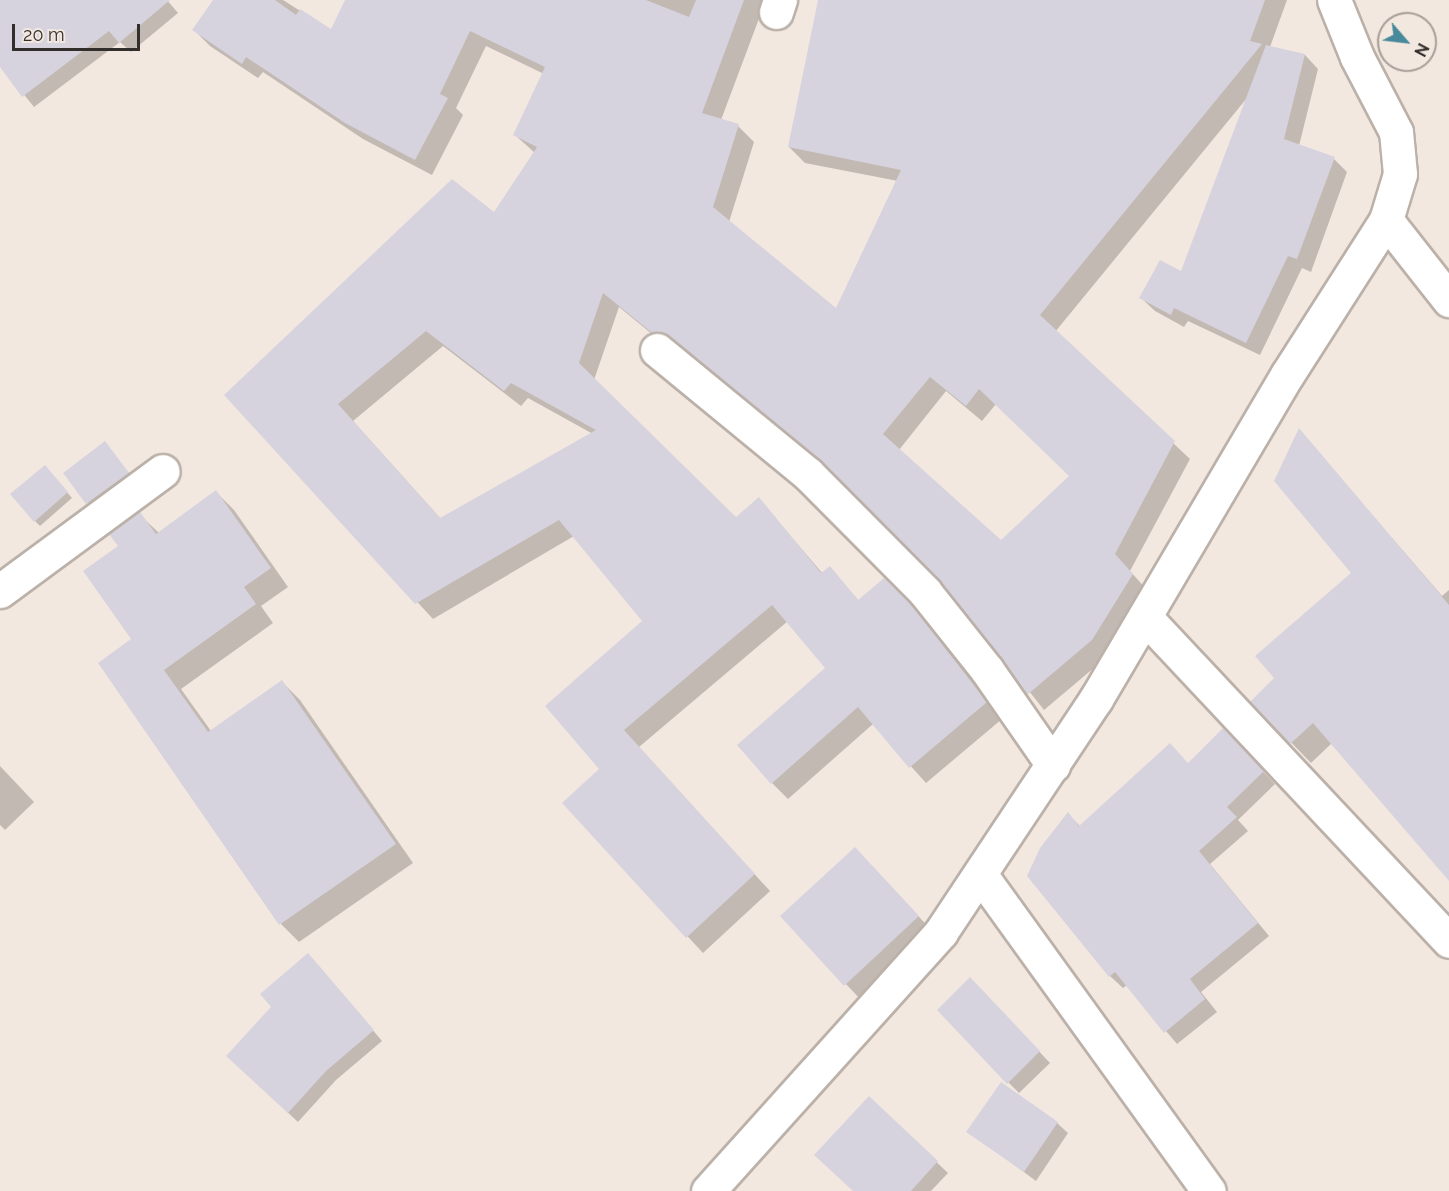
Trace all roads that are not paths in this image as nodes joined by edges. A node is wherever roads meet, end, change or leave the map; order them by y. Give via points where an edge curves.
1 (1334, 0) edge
2 (1386, 220) junction
3 (1449, 300) edge
4 (657, 350) dead end
5 (162, 471) dead end
6 (0, 591) edge
7 (1145, 617) junction
8 (1053, 765) junction
9 (980, 874) junction
10 (1449, 941) edge
11 (708, 1191) edge
12 (1209, 1191) edge

1 - 2 street via 1357,57 1396,132 1400,174
2 - 3 street
2 - 7 street via 1287,375
4 - 8 street via 808,474 925,592 987,670
5 - 6 street
7 - 8 street
7 - 10 street
8 - 9 street
9 - 11 street via 941,932
9 - 12 street

